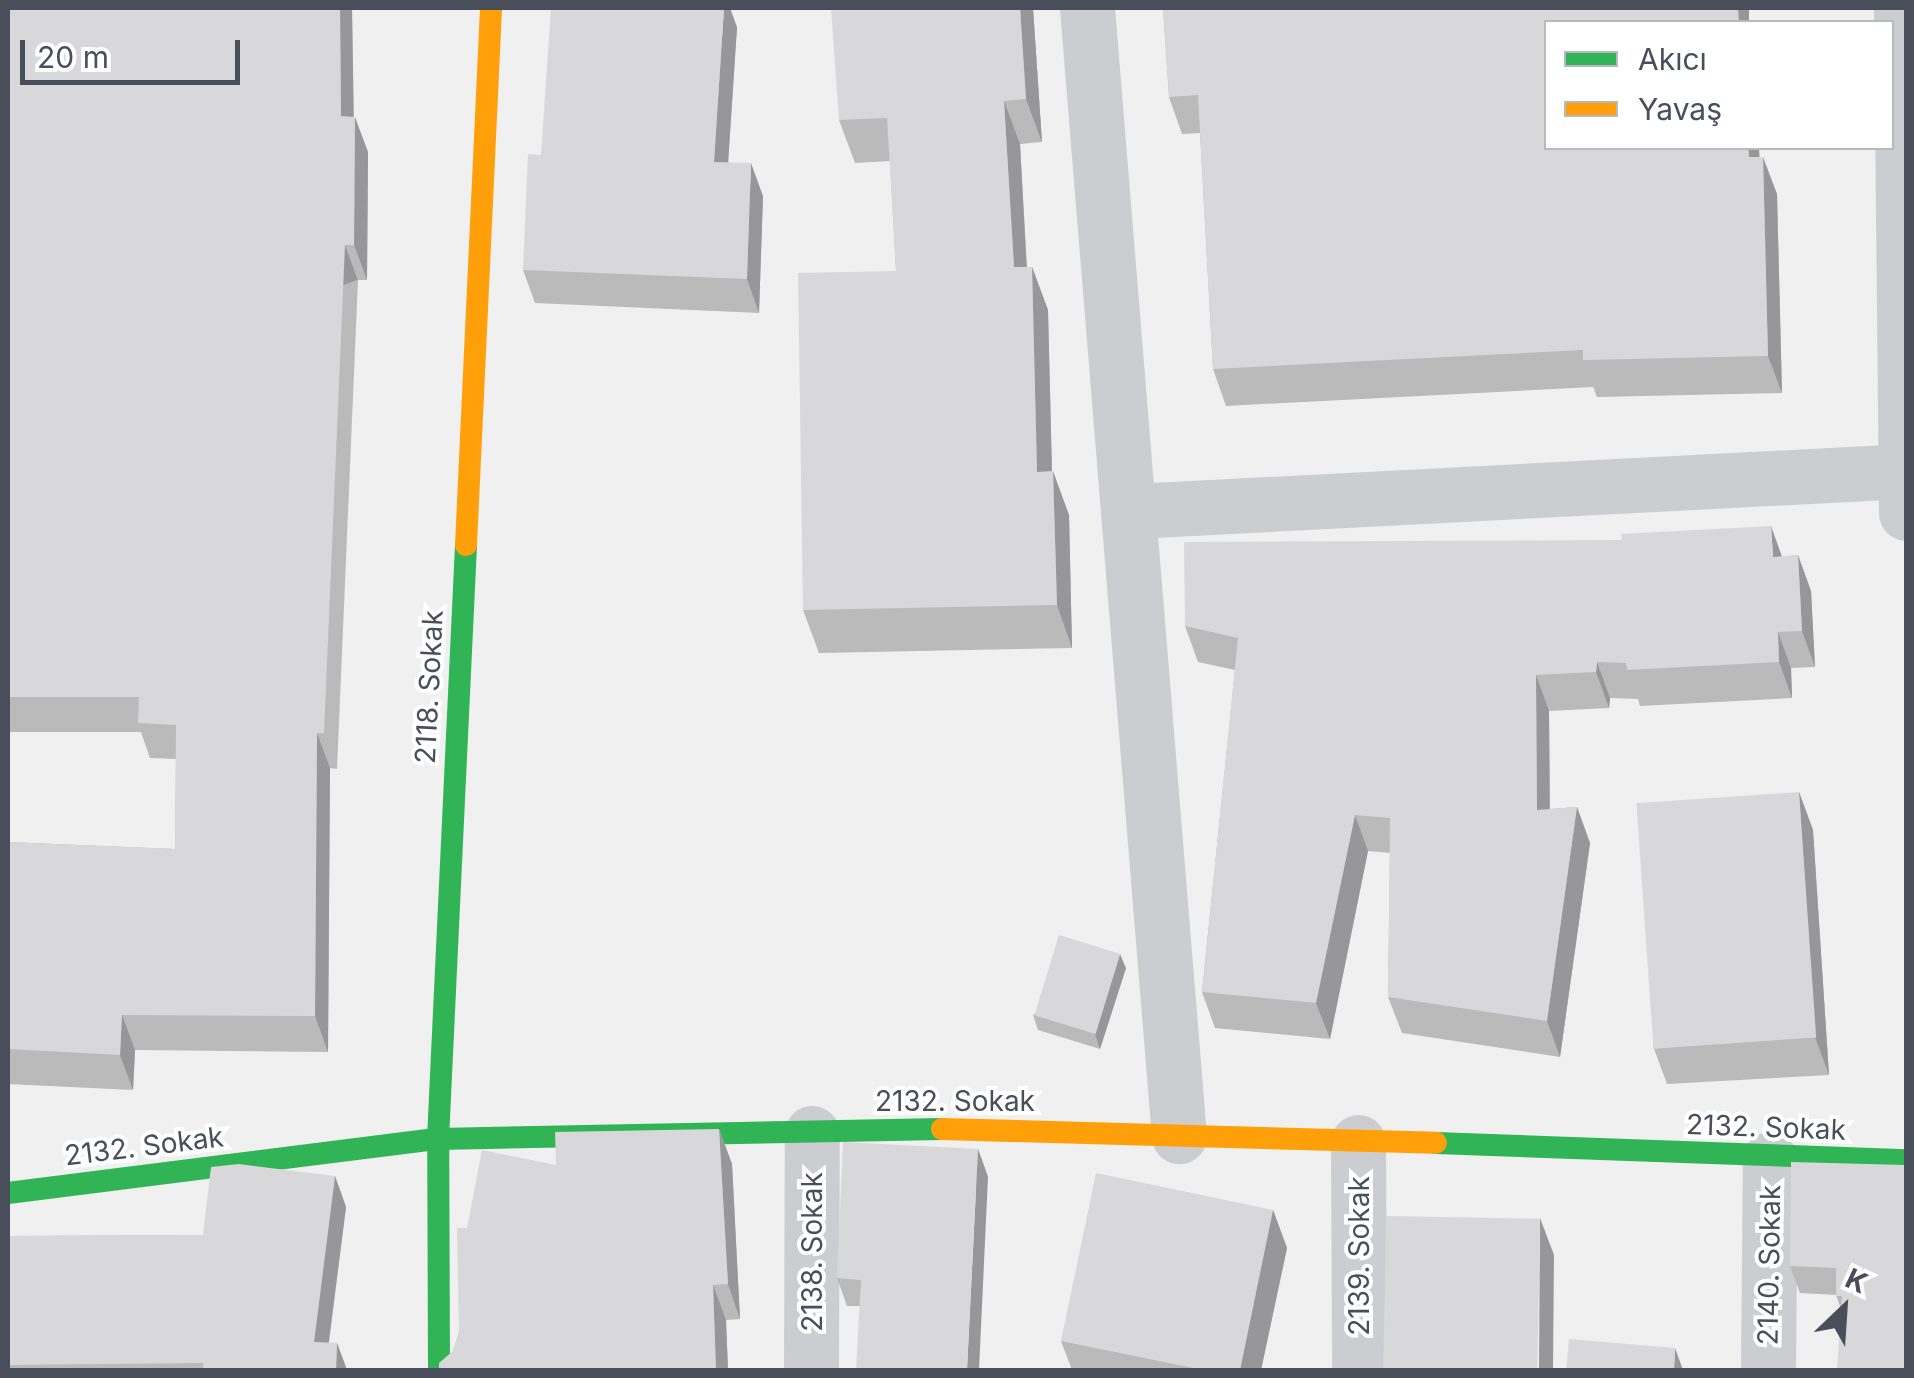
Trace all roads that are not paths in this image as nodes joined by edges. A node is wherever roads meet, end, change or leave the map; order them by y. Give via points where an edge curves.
1 (490, 8) edge
2 (1087, 8) edge
3 (1901, 8) edge
4 (1906, 485) edge
5 (1133, 511) junction
6 (812, 1132) junction
7 (1179, 1136) junction
8 (438, 1139) junction
9 (1358, 1142) junction
10 (1770, 1159) junction
11 (1906, 1160) edge
12 (8, 1194) edge
13 (439, 1370) edge
14 (811, 1370) edge
15 (1359, 1370) edge
16 (1768, 1370) edge

1 - 8 street, 2118. Sokak
2 - 5 street
3 - 4 street
4 - 5 street
5 - 7 street
6 - 7 street, 2132. Sokak via 997,1128
6 - 8 street, 2132. Sokak
6 - 14 street, 2138. Sokak
7 - 9 street, 2132. Sokak
8 - 12 street, 2132. Sokak
8 - 13 street, 2118. Sokak
9 - 10 street, 2132. Sokak
9 - 15 street, 2139. Sokak
10 - 11 street, 2132. Sokak
10 - 16 street, 2140. Sokak

